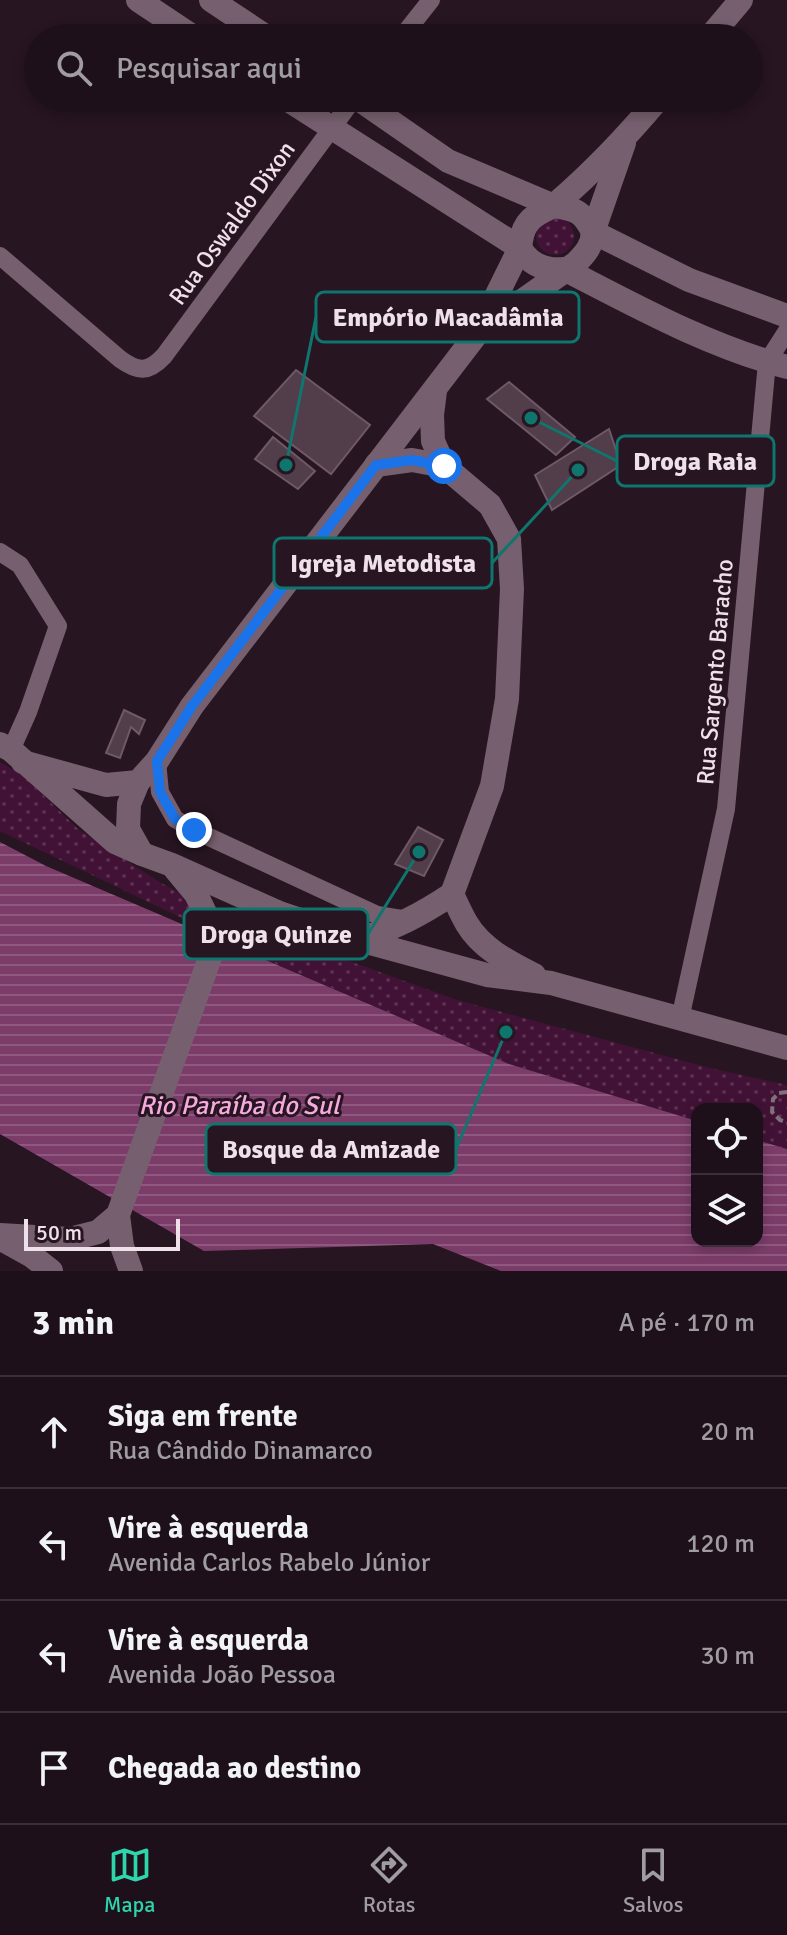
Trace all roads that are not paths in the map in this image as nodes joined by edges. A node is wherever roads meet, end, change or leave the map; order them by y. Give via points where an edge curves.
1 (138, 0) edge
2 (211, 0) edge
3 (431, 0) edge
4 (741, 0) edge
5 (174, 24) edge
6 (247, 24) edge
7 (412, 24) edge
8 (721, 24) edge
9 (306, 112) edge
10 (344, 112) edge
11 (376, 112) edge
12 (648, 112) edge
13 (330, 128) junction
14 (627, 137) junction
15 (554, 206) junction
16 (593, 232) junction
17 (520, 248) junction
18 (0, 256) edge
19 (564, 269) junction
20 (787, 316) edge
21 (479, 331) junction
22 (787, 331) edge
23 (777, 365) edge
24 (436, 388) junction
25 (376, 465) junction
26 (444, 466) junction
27 (0, 552) edge
28 (11, 752) edge
29 (157, 761) junction
30 (138, 782) junction
31 (142, 854) junction
32 (172, 865) junction
33 (452, 894) junction
34 (277, 912) junction
35 (409, 920) junction
36 (359, 940) junction
37 (216, 942) junction
38 (551, 983) junction
39 (680, 1019) junction
40 (787, 1048) edge
41 (119, 1212) junction
42 (0, 1237) edge
43 (51, 1271) edge
44 (131, 1271) edge

1 - 5 street
2 - 6 street
3 - 7 street
4 - 8 street
9 - 13 street
10 - 13 street, Rua Oswaldo Dixon
11 - 15 street via 448,161
12 - 14 street
13 - 17 street
13 - 18 street, Rua Oswaldo Dixon via 164,356 144,370 120,359
14 - 15 street
14 - 16 street
15 - 16 street via 573,209
15 - 17 street via 527,223
16 - 19 street via 587,252
16 - 20 street via 689,280
17 - 19 street via 536,265
17 - 21 street
19 - 21 street
19 - 23 street via 680,328
21 - 24 street
22 - 23 street, Rua Sargento Baracho
23 - 39 street, Rua Sargento Baracho via 726,809
24 - 25 street
24 - 26 street via 433,441
25 - 26 street via 412,460
25 - 29 street via 192,706
26 - 33 street via 490,505 509,539 512,589 507,699 492,786
27 - 28 street via 20,565 58,626
28 - 30 street via 106,785
28 - 31 street via 115,842
29 - 30 street
29 - 35 street via 160,792 184,825 377,915
30 - 31 street via 129,804 128,829
31 - 32 street
32 - 34 street
32 - 37 street via 196,894
33 - 35 street
33 - 38 street via 485,946
34 - 36 street
34 - 37 street via 248,918
35 - 36 street
36 - 38 street via 487,975
37 - 41 street
38 - 39 street
39 - 40 street
41 - 42 street via 98,1232 70,1239
41 - 44 street
42 - 43 street

